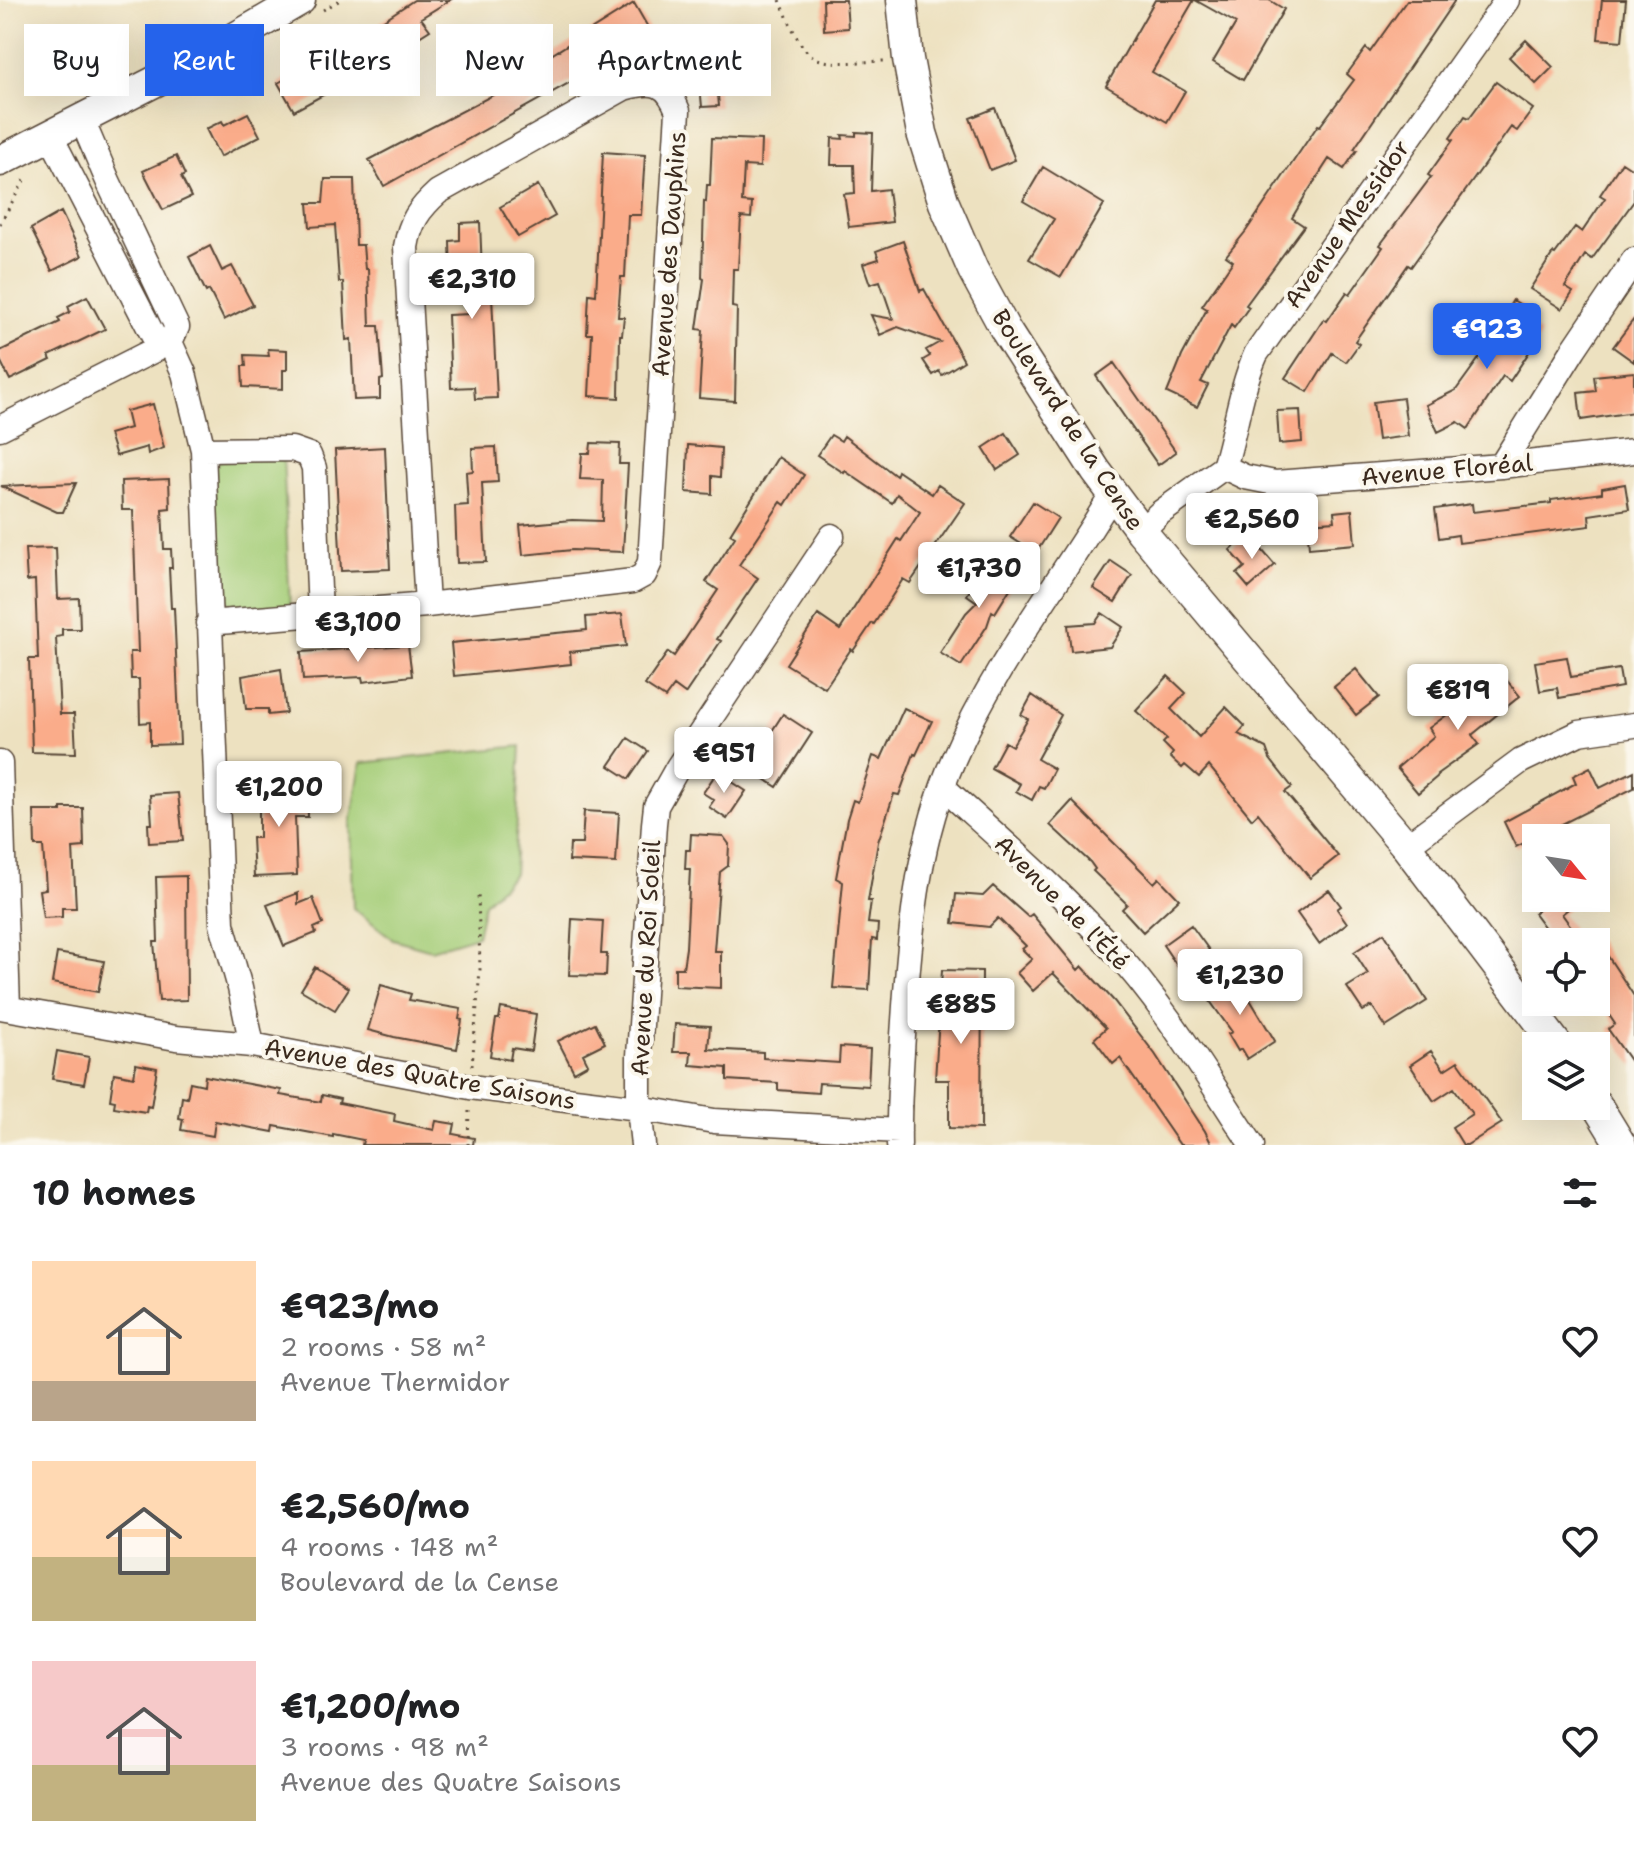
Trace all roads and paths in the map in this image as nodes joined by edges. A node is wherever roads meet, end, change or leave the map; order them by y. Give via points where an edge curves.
1 (300, 0) edge
2 (780, 0) edge
3 (902, 0) edge
4 (1507, 0) edge
5 (908, 59) junction
6 (82, 120) junction
7 (50, 135) junction
8 (0, 161) edge
9 (28, 172) dead end
10 (0, 224) edge
11 (1634, 260) edge
12 (170, 342) junction
13 (0, 428) edge
14 (203, 450) junction
15 (1634, 451) edge
16 (1501, 466) junction
17 (1224, 467) junction
18 (1113, 493) junction
19 (1141, 531) junction
20 (832, 536) dead end
21 (427, 605) junction
22 (320, 614) junction
23 (208, 623) junction
24 (1634, 725) edge
25 (0, 763) edge
26 (944, 788) junction
27 (1406, 846) junction
28 (478, 891) dead end
29 (4, 1008) edge
30 (1547, 1032) edge
31 (252, 1045) junction
32 (470, 1087) junction
33 (639, 1108) junction
34 (1606, 1120) edge
35 (899, 1138) edge
36 (468, 1145) edge
37 (643, 1145) edge
38 (1252, 1145) edge
39 (1621, 1145) edge

1 - 6 main road
2 - 5 path via 798,44 815,58 829,63
3 - 5 main road, Boulevard de la Cense
4 - 17 street, Avenue Messidor via 1256,354
5 - 18 main road, Boulevard de la Cense via 922,133 973,270 1006,331
6 - 7 main road
6 - 12 street, Avenue des Quatre Saisons via 177,327
7 - 8 main road
7 - 12 street, Avenue des Quatre Saisons via 155,339
9 - 10 path
11 - 16 street
12 - 13 street
12 - 14 street, Avenue des Quatre Saisons via 184,373
14 - 22 street via 292,449 309,455 314,468
14 - 23 street, Avenue des Quatre Saisons
15 - 16 street, Avenue Floréal
16 - 17 street, Avenue Floréal via 1275,483
17 - 19 street
18 - 19 main road, Boulevard de la Cense
18 - 26 street via 979,708
19 - 27 main road, Boulevard de la Cense
20 - 33 street, Avenue du Roi Soleil via 656,806
21 - 21 street, Avenue des Dauphins via 633,581 644,575 650,562 678,111 660,84 624,88 438,192 410,226 406,247
21 - 22 street
22 - 23 street
23 - 31 street, Avenue des Quatre Saisons via 222,924
24 - 27 street via 1579,733 1521,761
25 - 29 street
26 - 35 street via 921,860 911,926
26 - 38 street, Avenue de l'Été via 1111,946 1184,1040
27 - 30 main road, Boulevard de la Cense
28 - 32 path via 480,970
29 - 31 street via 176,1038
31 - 32 street, Avenue des Quatre Saisons
32 - 33 street, Avenue des Quatre Saisons
32 - 36 path
33 - 35 street, Avenue des Quatre Saisons via 714,1121
33 - 37 street, Avenue du Roi Soleil
34 - 39 main road

